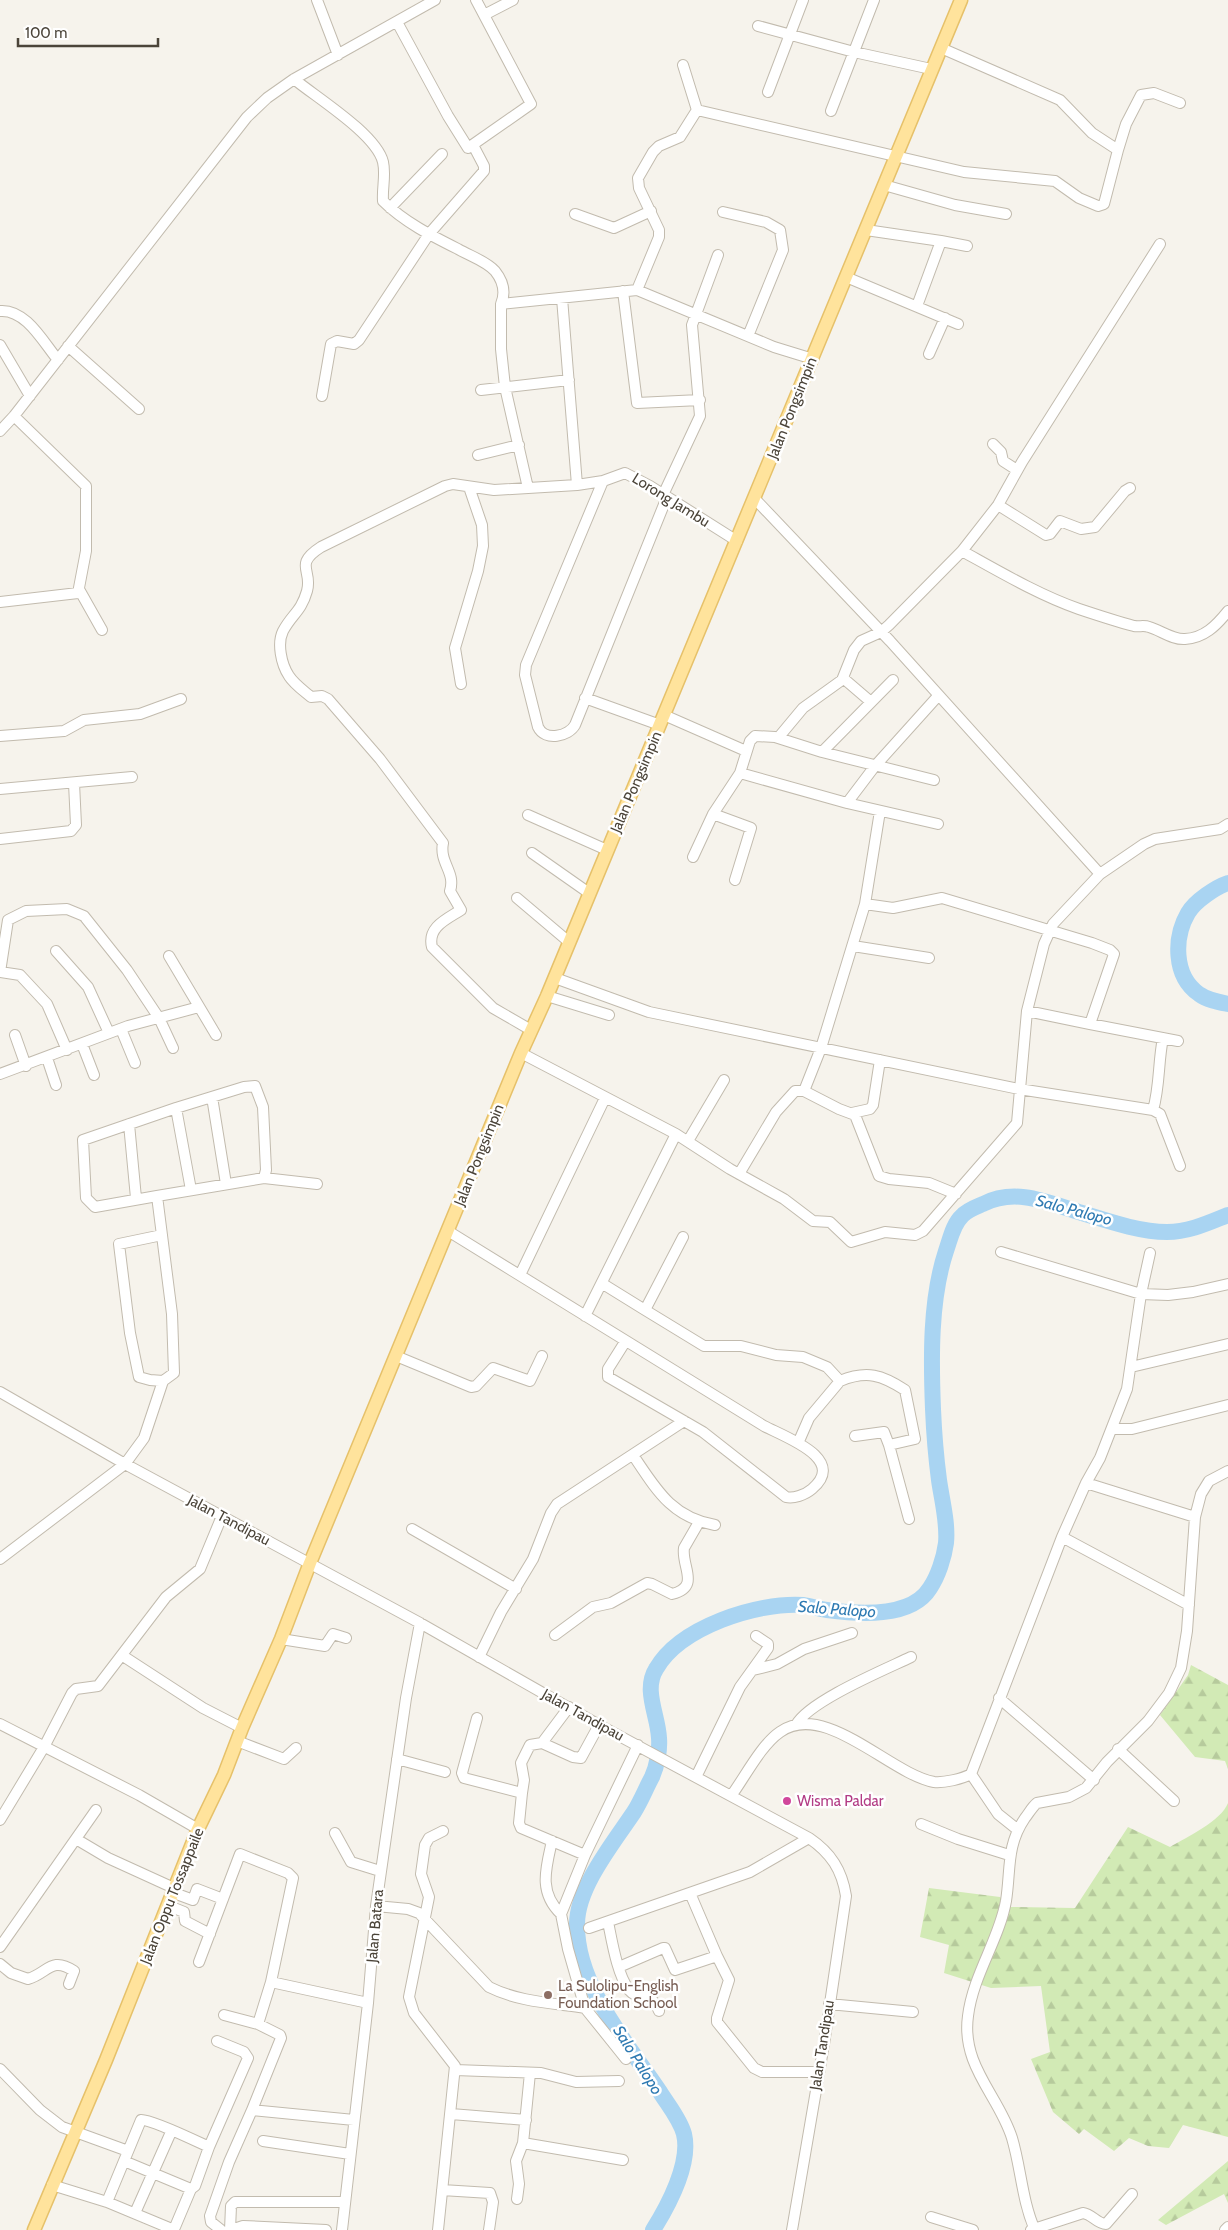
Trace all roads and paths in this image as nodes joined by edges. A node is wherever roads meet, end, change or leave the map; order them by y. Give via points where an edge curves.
1 (316, 0) edge
2 (435, 0) edge
3 (476, 0) edge
4 (513, 0) edge
5 (803, 0) edge
6 (874, 0) edge
7 (961, 0) edge
8 (484, 15) junction
9 (397, 22) junction
10 (758, 26) dead end
11 (791, 35) junction
12 (940, 48) junction
13 (854, 52) junction
14 (338, 55) junction
15 (683, 65) dead end
16 (932, 69) junction
17 (294, 79) junction
18 (768, 92) dead end
19 (1180, 103) dead end
20 (697, 110) junction
21 (831, 112) dead end
22 (472, 145) junction
23 (1118, 150) junction
24 (442, 154) dead end
25 (896, 155) junction
26 (884, 184) junction
27 (390, 208) junction
28 (651, 211) junction
29 (723, 212) dead end
30 (575, 214) dead end
31 (1006, 214) dead end
32 (866, 230) junction
33 (429, 234) junction
34 (941, 241) junction
35 (1160, 244) dead end
36 (967, 246) dead end
37 (718, 255) dead end
38 (846, 277) junction
39 (637, 290) junction
40 (622, 292) junction
41 (562, 298) junction
42 (501, 304) junction
43 (917, 306) junction
44 (0, 311) edge
45 (695, 314) junction
46 (945, 318) junction
47 (958, 324) dead end
48 (748, 336) junction
49 (0, 345) edge
50 (68, 346) junction
51 (929, 354) dead end
52 (813, 359) junction
53 (58, 360) junction
54 (569, 380) junction
55 (505, 388) junction
56 (481, 390) dead end
57 (30, 396) junction
58 (322, 396) dead end
59 (700, 400) junction
60 (139, 409) dead end
61 (14, 416) junction
62 (2, 425) edge
63 (993, 444) dead end
64 (519, 446) junction
65 (478, 455) dead end
66 (1017, 470) junction
67 (603, 481) junction
68 (577, 485) junction
69 (469, 487) junction
70 (528, 488) junction
71 (1130, 488) dead end
72 (665, 496) junction
73 (755, 499) junction
74 (998, 505) junction
75 (737, 541) junction
76 (962, 551) junction
77 (80, 591) junction
78 (0, 602) edge
79 (1228, 612) edge
80 (102, 630) dead end
81 (880, 632) junction
82 (843, 678) junction
83 (893, 680) dead end
84 (461, 684) dead end
85 (938, 696) junction
86 (584, 698) junction
87 (181, 699) dead end
88 (871, 702) junction
89 (662, 720) junction
90 (0, 736) edge
91 (778, 738) junction
92 (746, 751) junction
93 (822, 752) junction
94 (875, 766) junction
95 (740, 773) junction
96 (132, 777) dead end
97 (934, 780) dead end
98 (74, 782) junction
99 (0, 789) edge
100 (847, 803) junction
101 (880, 811) junction
102 (713, 814) junction
103 (528, 815) dead end
104 (938, 824) dead end
105 (1228, 824) edge
106 (0, 840) edge
107 (607, 850) junction
108 (532, 854) dead end
109 (693, 857) dead end
110 (1100, 874) junction
111 (735, 880) dead end
112 (589, 893) junction
113 (517, 898) dead end
114 (865, 904) junction
115 (1049, 930) junction
116 (569, 942) junction
117 (853, 946) junction
118 (56, 951) dead end
119 (169, 956) dead end
120 (929, 958) dead end
121 (555, 978) junction
122 (547, 996) junction
123 (199, 1007) junction
124 (1027, 1011) junction
125 (609, 1015) dead end
126 (159, 1018) junction
127 (1090, 1024) junction
128 (121, 1028) junction
129 (532, 1030) junction
130 (109, 1033) junction
131 (15, 1035) dead end
132 (216, 1035) dead end
133 (1163, 1038) junction
134 (1178, 1041) dead end
135 (82, 1044) junction
136 (173, 1048) dead end
137 (821, 1048) junction
138 (67, 1050) junction
139 (521, 1053) junction
140 (47, 1058) junction
141 (880, 1060) junction
142 (135, 1063) dead end
143 (26, 1066) junction
144 (0, 1074) edge
145 (94, 1075) dead end
146 (724, 1080) dead end
147 (56, 1086) dead end
148 (1019, 1089) junction
149 (804, 1091) junction
150 (212, 1097) junction
151 (606, 1098) junction
152 (176, 1108) junction
153 (1153, 1110) junction
154 (852, 1113) junction
155 (129, 1124) junction
156 (676, 1134) junction
157 (688, 1141) junction
158 (1180, 1166) dead end
159 (739, 1174) junction
160 (264, 1178) junction
161 (226, 1184) junction
162 (318, 1184) dead end
163 (191, 1190) junction
164 (956, 1194) junction
165 (157, 1196) junction
166 (136, 1198) junction
167 (448, 1231) junction
168 (162, 1235) junction
169 (683, 1237) dead end
170 (1001, 1252) dead end
171 (1150, 1253) dead end
172 (520, 1275) junction
173 (603, 1284) junction
174 (1228, 1284) edge
175 (1141, 1294) junction
176 (645, 1310) junction
177 (585, 1316) junction
178 (625, 1342) junction
179 (1228, 1344) edge
180 (396, 1356) junction
181 (542, 1356) dead end
182 (1131, 1367) junction
183 (163, 1381) junction
184 (840, 1381) junction
185 (0, 1392) edge
186 (1228, 1405) edge
187 (684, 1422) junction
188 (1113, 1429) junction
189 (855, 1436) dead end
190 (799, 1441) junction
191 (889, 1445) junction
192 (633, 1455) junction
193 (125, 1464) junction
194 (1228, 1472) edge
195 (1086, 1483) junction
196 (222, 1516) junction
197 (1195, 1517) junction
198 (909, 1519) dead end
199 (699, 1522) junction
200 (715, 1525) dead end
201 (412, 1529) dead end
202 (1062, 1538) junction
203 (0, 1559) edge
204 (310, 1563) junction
205 (516, 1589) junction
206 (1189, 1605) junction
207 (420, 1623) junction
208 (852, 1633) dead end
209 (554, 1635) dead end
210 (756, 1636) dead end
211 (346, 1638) dead end
212 (281, 1640) junction
213 (123, 1656) junction
214 (479, 1657) junction
215 (910, 1657) dead end
216 (753, 1670) junction
217 (999, 1698) junction
218 (569, 1707) junction
219 (477, 1718) dead end
220 (0, 1724) edge
221 (796, 1724) junction
222 (599, 1725) junction
223 (242, 1728) junction
224 (236, 1741) junction
225 (542, 1743) junction
226 (44, 1747) junction
227 (642, 1747) junction
228 (296, 1748) dead end
229 (1118, 1749) junction
230 (397, 1759) junction
231 (445, 1772) dead end
232 (971, 1774) junction
233 (696, 1776) junction
234 (1094, 1780) junction
235 (522, 1793) junction
236 (731, 1796) junction
237 (1174, 1801) dead end
238 (96, 1810) dead end
239 (0, 1820) edge
240 (921, 1824) dead end
241 (198, 1829) junction
242 (1018, 1830) junction
243 (443, 1831) dead end
244 (335, 1833) dead end
245 (809, 1838) junction
246 (76, 1839) junction
247 (552, 1841) junction
248 (1009, 1855) junction
249 (585, 1856) junction
250 (380, 1870) junction
251 (175, 1891) junction
252 (690, 1893) junction
253 (223, 1899) junction
254 (169, 1906) junction
255 (376, 1906) junction
256 (562, 1914) junction
257 (424, 1920) junction
258 (608, 1922) junction
259 (589, 1928) dead end
260 (210, 1934) junction
261 (0, 1947) edge
262 (717, 1956) junction
263 (199, 1962) dead end
264 (0, 1964) edge
265 (619, 1967) junction
266 (271, 1982) junction
267 (68, 1984) dead end
268 (368, 2003) junction
269 (829, 2004) junction
270 (585, 2008) junction
271 (660, 2011) dead end
272 (913, 2012) dead end
273 (224, 2015) dead end
274 (258, 2024) junction
275 (217, 2041) dead end
276 (626, 2059) dead end
277 (0, 2069) edge
278 (455, 2070) junction
279 (818, 2072) junction
280 (530, 2073) junction
281 (619, 2081) dead end
282 (252, 2110) junction
283 (451, 2114) junction
284 (354, 2120) junction
285 (526, 2120) junction
286 (74, 2132) junction
287 (171, 2132) junction
288 (263, 2141) dead end
289 (523, 2143) junction
290 (209, 2147) junction
291 (350, 2154) junction
292 (126, 2156) junction
293 (623, 2160) dead end
294 (154, 2172) junction
295 (52, 2186) junction
296 (191, 2189) junction
297 (442, 2190) junction
298 (1132, 2194) dead end
299 (517, 2199) dead end
300 (107, 2202) junction
301 (346, 2202) junction
302 (136, 2213) junction
303 (931, 2217) dead end
304 (1228, 2227) edge
305 (273, 2229) edge
306 (34, 2230) edge
307 (221, 2230) edge
308 (231, 2230) edge
309 (326, 2230) edge
310 (342, 2230) edge
311 (438, 2230) edge
312 (489, 2230) edge
313 (792, 2230) edge
314 (973, 2230) edge
315 (1031, 2230) edge
316 (1035, 2230) edge
317 (1224, 2230) edge

1 - 14 street
2 - 9 street
3 - 8 street
4 - 8 street
5 - 11 street
6 - 13 street
7 - 12 main road, Jalan Pongsimpin
8 - 22 street via 531,104
9 - 14 street
9 - 22 street via 466,147
10 - 11 street
11 - 13 street
11 - 18 street
12 - 16 main road, Jalan Pongsimpin
12 - 23 street via 1060,100 1092,133
13 - 16 street
13 - 21 street
14 - 17 street
15 - 20 street
16 - 25 main road, Jalan Pongsimpin
17 - 27 street via 374,144 384,170 383,201
17 - 50 street via 262,102 242,122
19 - 23 street via 1154,93 1141,96 1126,124
20 - 25 street
20 - 28 street via 682,136 657,147 642,170 638,184
22 - 33 street via 484,171
23 - 25 street via 1106,200 1098,206 1079,198 1055,181 967,172
24 - 27 street
25 - 26 main road, Jalan Pongsimpin
26 - 31 street via 955,205
26 - 32 main road, Jalan Pongsimpin
27 - 33 street
28 - 30 street via 614,228
28 - 39 street via 659,233
29 - 48 street via 766,222 780,230 782,250
32 - 34 street
32 - 38 main road, Jalan Pongsimpin
33 - 42 street via 493,269 504,290
33 - 58 street via 359,340 351,344 337,341 331,344
34 - 36 street
34 - 43 street
35 - 66 street
37 - 45 street
38 - 43 street
38 - 52 main road, Jalan Pongsimpin
39 - 40 street
39 - 45 street
40 - 41 street
40 - 59 street via 637,403
41 - 42 street
41 - 54 street
42 - 55 street
43 - 46 street
44 - 53 street via 13,312 23,318
45 - 48 street
45 - 59 street via 692,328
46 - 47 street
46 - 51 street
48 - 52 street
49 - 57 street
50 - 53 street
50 - 60 street
52 - 73 main road, Jalan Pongsimpin
53 - 57 street
54 - 55 street
54 - 68 street
55 - 56 street
55 - 64 street
57 - 61 street
59 - 72 street via 697,424
61 - 62 street
61 - 77 street via 86,487 86,551
63 - 66 street via 1002,452 1003,461
64 - 65 street
64 - 70 street
66 - 74 street
67 - 68 street, Lorong Jambu
67 - 72 street, Lorong Jambu via 629,474
67 - 86 street via 525,671 538,727 543,733 562,735 571,731
68 - 70 street, Lorong Jambu
69 - 70 street, Lorong Jambu via 494,490
69 - 84 street via 482,525 483,546 455,648
69 - 129 street, Lorong Jambu via 445,486 311,554 304,566 307,592 300,610 282,634 280,647 290,677 312,697 322,696 328,700 357,731 443,843 441,852 453,883 450,891 461,910 434,930 432,947 492,1008
71 - 74 street via 1095,527 1082,529 1060,521 1046,535
72 - 75 street, Lorong Jambu
72 - 86 street
73 - 75 main road, Jalan Pongsimpin
73 - 81 street
74 - 76 street
75 - 89 main road, Jalan Pongsimpin
76 - 79 street via 1071,606 1138,627 1148,626 1178,639 1203,634
76 - 81 street
77 - 78 street
77 - 80 street
81 - 82 street via 856,647
81 - 85 street
82 - 88 street
82 - 91 street via 810,702
83 - 88 street
85 - 94 street
85 - 110 street
86 - 89 street
87 - 90 street via 140,714 84,720 64,730
88 - 93 street
89 - 92 street
89 - 107 main road, Jalan Pongsimpin
91 - 92 street via 755,736
91 - 93 street
92 - 95 street
93 - 94 street
94 - 97 street
94 - 100 street
95 - 100 street
95 - 102 street
96 - 98 street
98 - 99 street
98 - 106 street via 76,825 71,831
100 - 101 street
101 - 104 street
101 - 114 street
102 - 109 street
102 - 111 street via 751,828
103 - 107 street
105 - 110 street via 1212,831 1144,844
107 - 112 main road, Jalan Pongsimpin
108 - 112 street
110 - 115 street
112 - 116 main road, Jalan Pongsimpin
113 - 116 street
114 - 115 street via 891,908 942,898
114 - 117 street
115 - 124 street
115 - 127 street via 1101,946 1114,954
116 - 121 main road, Jalan Pongsimpin
117 - 120 street
117 - 137 street
118 - 130 street via 88,986
119 - 123 street
121 - 122 main road, Jalan Pongsimpin
121 - 137 street via 640,1010
122 - 125 street
122 - 129 main road, Jalan Pongsimpin
123 - 126 street
123 - 132 street
124 - 127 street
124 - 148 street
126 - 128 street
126 - 136 street
126 - 138 street via 127,970 84,916 68,909 22,912 8,920 0,972 20,976 47,1004
127 - 133 street
128 - 130 street
128 - 142 street
129 - 139 main road, Jalan Pongsimpin
130 - 135 street
131 - 143 street
133 - 134 street
133 - 153 street
135 - 138 street
135 - 145 street
137 - 141 street
137 - 149 street
138 - 140 street
139 - 151 street
139 - 167 main road, Jalan Pongsimpin
140 - 143 street
140 - 147 street
141 - 148 street
141 - 154 street via 873,1105 870,1110
143 - 144 street
146 - 157 street
148 - 153 street
148 - 164 street via 1019,1115 1014,1128
149 - 154 street
149 - 159 street via 795,1091 781,1106
150 - 152 street
150 - 160 street via 255,1086 263,1107
150 - 161 street
151 - 156 street
151 - 172 street
152 - 155 street
152 - 163 street
153 - 158 street via 1160,1114
154 - 164 street via 856,1116 878,1175 929,1184
155 - 166 street
155 - 166 street via 84,1140 86,1198 95,1207
156 - 157 street
156 - 173 street
157 - 159 street
159 - 164 street via 784,1198 813,1221 830,1222 850,1242 888,1232 918,1234
160 - 161 street
160 - 162 street
161 - 163 street
163 - 165 street
165 - 166 street
165 - 168 street
167 - 172 street
167 - 180 main road, Jalan Pongsimpin
168 - 183 street via 172,1314 174,1374
168 - 183 street via 120,1244 130,1333 139,1377
169 - 176 street
170 - 175 street
171 - 175 street
172 - 177 street
173 - 176 street
173 - 177 street
174 - 175 street via 1186,1293
175 - 182 street
176 - 184 street via 704,1346 741,1346 804,1357 826,1367
177 - 178 street
178 - 187 street via 607,1371 608,1377
178 - 190 street via 764,1426
179 - 182 street
180 - 181 street via 471,1387 476,1386 493,1368 530,1381
180 - 204 main road, Jalan Pongsimpin
182 - 188 street
183 - 193 street via 144,1438
184 - 190 street via 812,1414
184 - 191 street via 851,1376 877,1375 905,1390 915,1439
185 - 193 street, Jalan Tandipau
186 - 188 street via 1132,1429
187 - 190 street via 715,1441 787,1498 807,1493 823,1475 821,1464
187 - 192 street
188 - 195 street
189 - 191 street via 884,1432
191 - 198 street
192 - 199 street via 661,1497
192 - 205 street via 554,1507 534,1559
193 - 196 street, Jalan Tandipau
193 - 203 street
194 - 197 street via 1209,1481 1201,1494
195 - 197 street
195 - 202 street
196 - 204 street, Jalan Tandipau
196 - 213 street via 200,1569 166,1597
197 - 206 street
199 - 200 street
199 - 209 street via 684,1548 688,1580 685,1587 672,1594 647,1583 611,1603 593,1607
201 - 205 street
202 - 206 street
202 - 217 street
204 - 207 street, Jalan Tandipau
204 - 212 main road, Jalan Oppu Tossappaile
205 - 214 street
206 - 229 street via 1182,1659 1172,1687 1160,1707
207 - 214 street, Jalan Tandipau
207 - 230 street, Jalan Batara
208 - 216 street via 804,1649 777,1664
210 - 216 street via 769,1646
211 - 212 street via 334,1634 325,1646
212 - 223 main road, Jalan Oppu Tossappaile
213 - 223 street via 203,1708
213 - 226 street via 98,1686 74,1690
214 - 218 street, Jalan Tandipau
215 - 221 street via 840,1691
216 - 233 street via 740,1687
217 - 232 street
217 - 234 street
218 - 222 street, Jalan Tandipau
218 - 225 street
219 - 235 street via 462,1775
220 - 226 street
221 - 232 street via 833,1730 919,1777 935,1782
221 - 236 street via 783,1729 770,1741
222 - 225 street via 581,1758
222 - 227 street, Jalan Tandipau
223 - 224 main road, Jalan Oppu Tossappaile
224 - 228 street via 284,1759
224 - 241 main road, Jalan Oppu Tossappaile
225 - 235 street via 530,1745 523,1758
226 - 239 street
226 - 241 street
227 - 233 street, Jalan Tandipau
227 - 249 street
229 - 234 street
229 - 237 street
230 - 231 street
230 - 250 street, Jalan Batara
232 - 242 street via 998,1814
233 - 236 street, Jalan Tandipau
234 - 242 street via 1074,1796 1036,1804
235 - 247 street via 520,1827
236 - 245 street, Jalan Tandipau
238 - 246 street
240 - 248 street
241 - 251 main road, Jalan Oppu Tossappaile
242 - 248 street
243 - 257 street via 429,1838 425,1845 422,1880 429,1897
244 - 250 street via 351,1862
245 - 252 street via 750,1872
245 - 269 street, Jalan Tandipau via 822,1847 835,1863 843,1878 846,1896
246 - 251 street
246 - 261 street
247 - 249 street
247 - 256 street via 544,1886 551,1902
248 - 316 street via 1005,1903 976,1984 968,2032 977,2071 1012,2139
249 - 256 street
250 - 255 street, Jalan Batara
251 - 253 street via 193,1900 197,1889
251 - 254 main road, Jalan Oppu Tossappaile
252 - 258 street
252 - 262 street
253 - 260 street
253 - 266 street via 240,1854 292,1876
254 - 260 street via 184,1912 186,1921
254 - 286 main road, Jalan Oppu Tossappaile
255 - 257 street via 408,1909
255 - 268 street, Jalan Batara
256 - 270 street
257 - 270 street via 489,1986 520,1999
257 - 278 street via 409,1997 411,2006 434,2041 454,2062
258 - 259 street
258 - 265 street
260 - 263 street
262 - 265 street via 675,1970 663,1948
262 - 279 street via 729,1980 717,2021 754,2068 762,2072
264 - 267 street via 11,1973 28,1979 59,1964 74,1971
265 - 271 street via 630,1992 650,1997
266 - 268 street
266 - 274 street
268 - 284 street, Jalan Batara
269 - 272 street
269 - 279 street, Jalan Tandipau
270 - 276 street
273 - 274 street
274 - 282 street via 281,2038
275 - 290 street via 238,2049 248,2057
277 - 286 street via 40,2110
278 - 280 street
278 - 283 street
279 - 313 street, Jalan Tandipau
280 - 281 street via 576,2082
280 - 285 street
282 - 284 street
282 - 307 street via 212,2209 211,2222
283 - 285 street
283 - 297 street
284 - 291 street, Jalan Batara
285 - 289 street
286 - 292 street
286 - 295 main road, Jalan Oppu Tossappaile
287 - 290 street
287 - 292 street via 140,2120
287 - 294 street
288 - 291 street
289 - 293 street
289 - 299 street via 516,2161
290 - 296 street
291 - 301 street, Jalan Batara
292 - 294 street
292 - 300 street
294 - 296 street
294 - 302 street
295 - 300 street
295 - 306 main road, Jalan Oppu Tossappaile
296 - 302 street via 173,2228
297 - 311 street
297 - 312 street via 490,2193 493,2202
298 - 316 street via 1106,2224 1083,2213
300 - 302 street
301 - 308 street via 235,2202 231,2206
301 - 310 street, Jalan Batara
303 - 314 street
304 - 317 street
305 - 308 street via 243,2226
305 - 309 street
315 - 316 street

